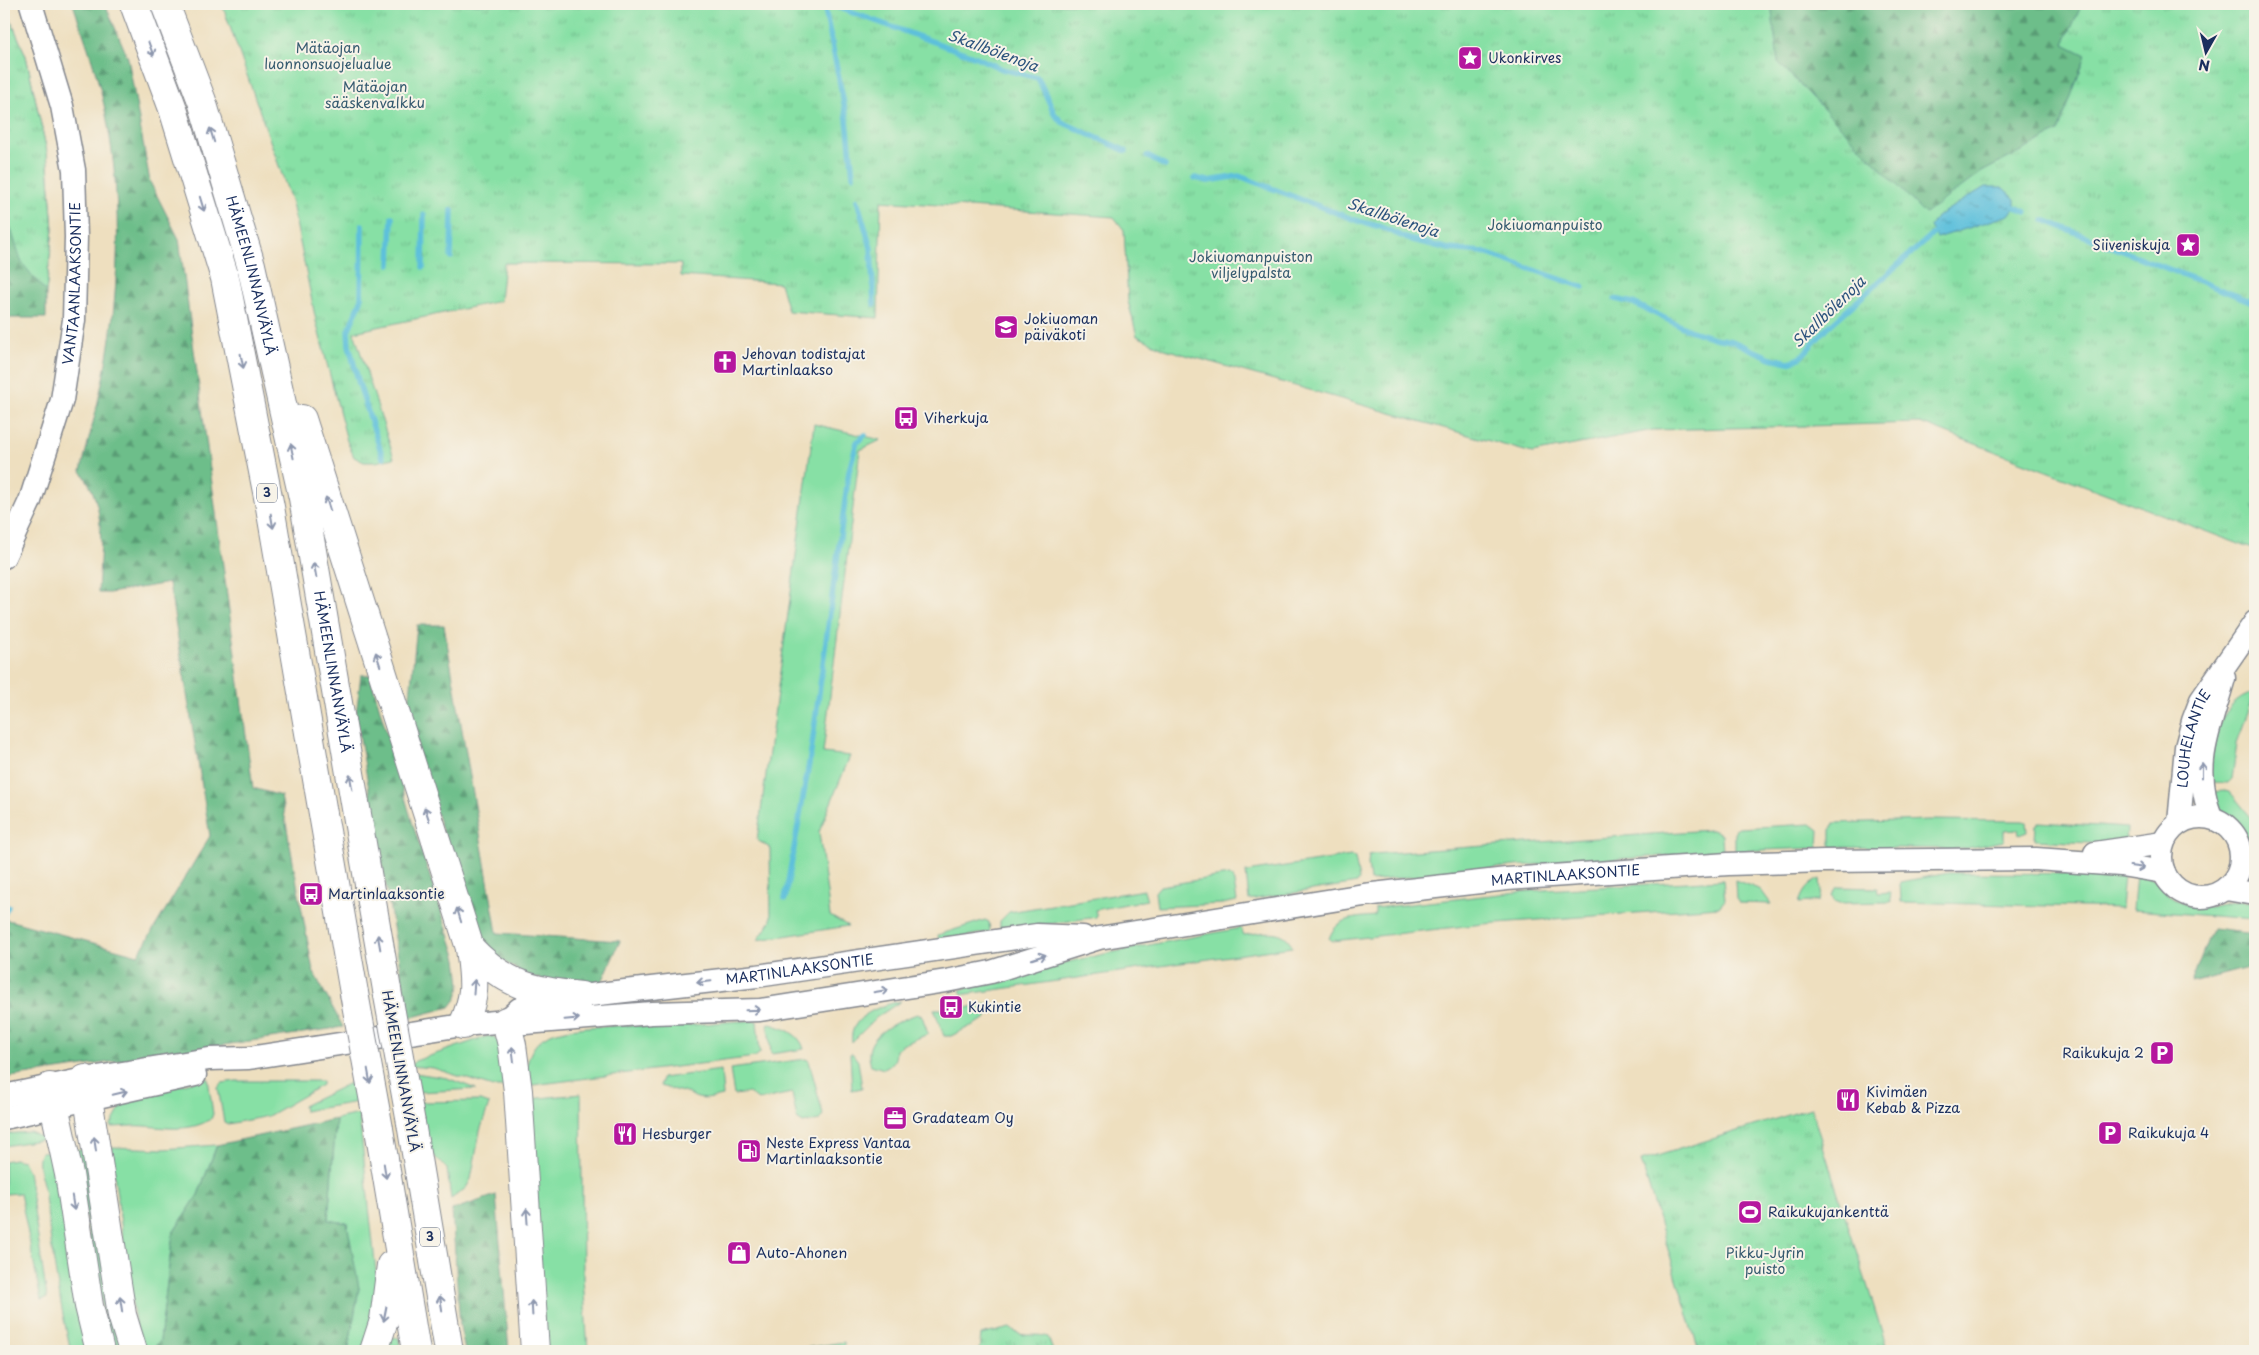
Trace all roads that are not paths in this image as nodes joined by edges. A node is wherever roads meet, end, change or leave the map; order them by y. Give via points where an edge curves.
1 (31, 4) edge
2 (134, 4) edge
3 (166, 4) edge
4 (251, 265) junction
5 (4, 558) edge
6 (2255, 622) edge
7 (2228, 662) junction
8 (2211, 817) junction
9 (2179, 823) junction
10 (2164, 843) junction
11 (2036, 859) junction
12 (2248, 859) edge
13 (2164, 872) junction
14 (2226, 889) junction
15 (2255, 894) edge
16 (1098, 938) junction
17 (470, 948) junction
18 (582, 996) junction
19 (506, 1021) junction
20 (463, 1025) junction
21 (86, 1090) junction
22 (4, 1096) edge
23 (52, 1097) junction
24 (4, 1118) edge
25 (391, 1214) junction
26 (100, 1351) edge
27 (133, 1351) edge
28 (374, 1351) edge
29 (416, 1351) edge
30 (449, 1351) edge
31 (535, 1351) edge

1 - 5 main road, VANTAANLAAKSONTIE via 62,106 74,170 74,320 62,400 30,501
2 -> 25 highway, HÄMEENLINNANVÄYLÄ / 3, bridge via 173,109 225,278 270,508 379,1129
4 -> 3 highway, HÄMEENLINNANVÄYLÄ / 3 via 202,101
17 -> 4 highway
30 -> 4 highway, HÄMEENLINNANVÄYLÄ / 3, bridge via 303,498
6 - 7 main road, LOUHELANTIE
8 -> 7 main road, LOUHELANTIE via 2204,801 2201,767
7 - 9 main road, LOUHELANTIE via 2201,700 2193,721 2186,746
8 - 9 main road via 2189,818
8 - 12 main road via 2232,831
9 - 10 main road
10 - 11 main road, MARTINLAAKSONTIE
10 - 13 main road via 2161,852
11 -> 13 main road, MARTINLAAKSONTIE via 2121,865
11 - 16 main road, MARTINLAAKSONTIE via 1781,862 1508,879 1364,895
12 - 14 main road
13 - 14 main road via 2177,889 2196,897 2206,897
14 - 15 main road
16 -> 18 main road, MARTINLAAKSONTIE via 1037,935 757,976
19 -> 16 main road, MARTINLAAKSONTIE via 525,1023 652,1013 760,1010 991,972
17 - 18 highway via 487,966 516,984 546,992
20 -> 17 highway via 472,1005 475,984
18 - 19 main road, MARTINLAAKSONTIE via 519,1009
19 - 20 main road, MARTINLAAKSONTIE
31 -> 19 highway via 518,1091
20 - 21 main road, MARTINLAAKSONTIE via 233,1060 210,1071
21 - 23 main road, MARTINLAAKSONTIE
27 -> 21 highway via 122,1315
22 - 23 main road, MARTINLAAKSONTIE
23 - 24 main road, MARTINLAAKSONTIE
23 -> 26 highway
25 -> 28 highway via 388,1297
25 - 29 highway, HÄMEENLINNANVÄYLÄ / 3

